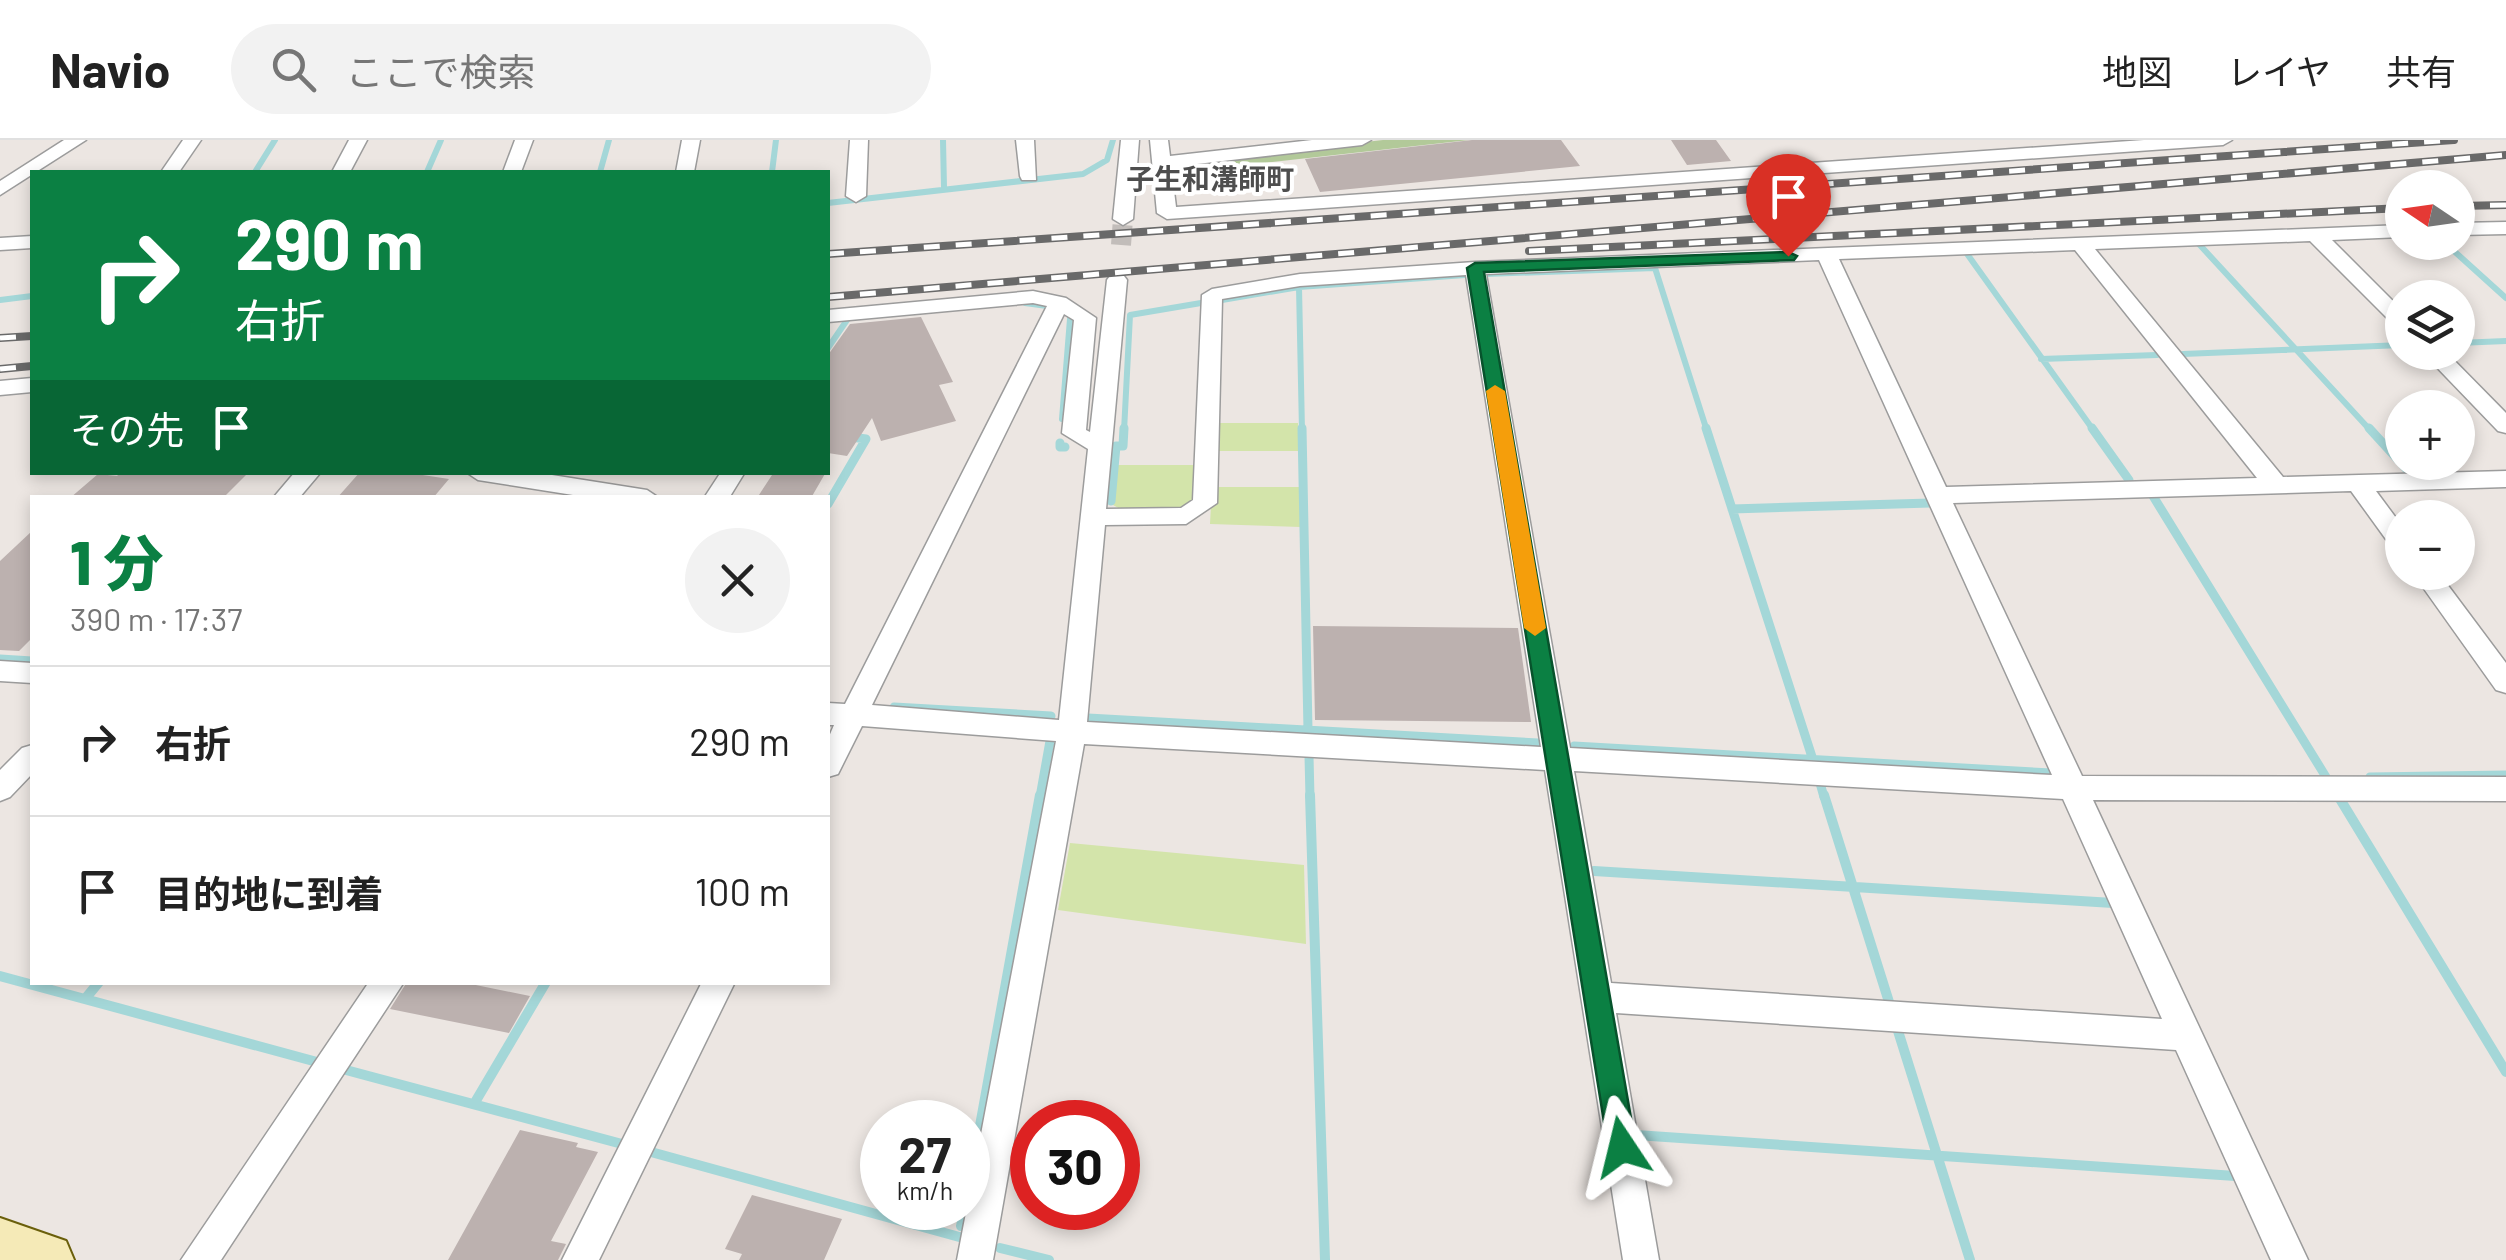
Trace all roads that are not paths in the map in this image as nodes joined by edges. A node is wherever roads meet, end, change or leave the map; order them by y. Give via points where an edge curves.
1 (77, 140) edge
2 (192, 140) edge
3 (358, 140) edge
4 (524, 140) edge
5 (691, 140) edge
6 (859, 140) edge
7 (1025, 140) edge
8 (1130, 140) edge
9 (1159, 140) edge
10 (1362, 140) edge
11 (1893, 140) edge
12 (2222, 140) edge
13 (1162, 162) junction
14 (1914, 162) junction
15 (171, 170) edge
16 (342, 170) edge
17 (513, 170) edge
18 (684, 170) edge
19 (1029, 176) dead end
20 (852, 187) dead end
21 (0, 189) edge
22 (1123, 219) tunnel mouth
23 (2506, 228) edge
24 (2475, 229) edge
25 (2385, 232) edge
26 (2315, 234) junction
27 (30, 242) edge
28 (2079, 242) junction
29 (0, 244) edge
30 (1827, 255) junction
31 (1119, 262) tunnel mouth
32 (1475, 268) junction
33 (1060, 302) junction
34 (2385, 305) edge
35 (832, 321) edge
36 (2451, 370) edge
37 (30, 385) edge
38 (0, 388) edge
39 (2506, 426) edge
40 (1099, 446) junction
41 (306, 475) edge
42 (486, 475) edge
43 (2506, 478) edge
44 (2358, 483) junction
45 (2276, 485) junction
46 (522, 489) edge
47 (288, 495) edge
48 (605, 495) edge
49 (1938, 495) junction
50 (1093, 518) junction
51 (2385, 520) edge
52 (2437, 590) edge
53 (0, 671) edge
54 (30, 672) edge
55 (2506, 683) edge
56 (840, 714) edge
57 (1072, 732) junction
58 (830, 757) edge
59 (30, 758) edge
60 (1557, 759) junction
61 (2074, 788) junction
62 (0, 789) edge
63 (2506, 789) edge
64 (386, 985) edge
65 (718, 985) edge
66 (1597, 996) junction
67 (2188, 1036) junction
68 (0, 1245) edge
69 (48, 1260) edge
70 (199, 1260) edge
71 (580, 1260) edge
72 (975, 1260) edge
73 (1641, 1260) edge
74 (2290, 1260) edge

1 - 21 street
2 - 15 street
3 - 16 street
4 - 17 street
5 - 18 street
6 - 20 street
7 - 19 street
8 - 22 street
9 - 13 street
10 - 13 street
11 - 14 street
12 - 14 street
13 - 14 street via 1167,213
23 - 24 street
25 - 26 street
26 - 28 street
26 - 34 street
27 - 29 street
28 - 30 street
28 - 45 street
30 - 32 street
30 - 49 street
31 - 40 street
32 - 50 street via 1300,280 1212,295 1205,503 1186,516
32 - 60 street
33 - 35 street via 1033,297
33 - 40 street via 1085,318 1074,433
33 - 56 street
36 - 39 street
37 - 38 street
40 - 50 street
41 - 47 street
42 - 46 street
43 - 44 street
44 - 45 street
44 - 51 street
45 - 49 street
46 - 48 street
49 - 61 street
50 - 57 street
52 - 55 street
53 - 54 street
56 - 57 street
56 - 58 street
57 - 60 street
57 - 72 street
59 - 62 street
60 - 61 street
60 - 66 street
61 - 63 street
61 - 67 street
64 - 70 street
65 - 71 street
66 - 67 street
66 - 73 street
67 - 74 street
68 - 69 street

